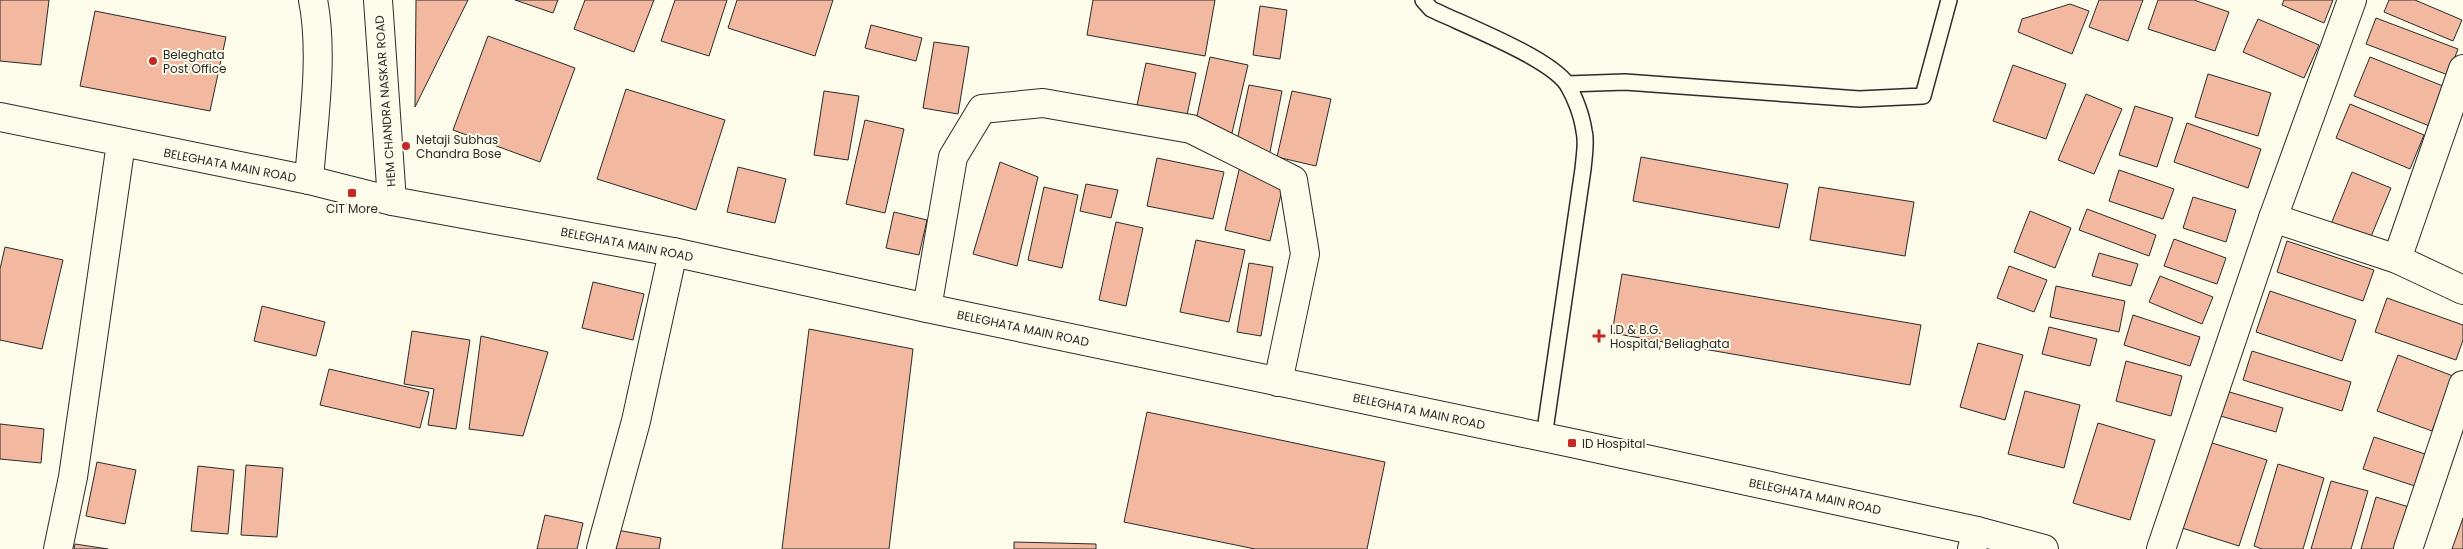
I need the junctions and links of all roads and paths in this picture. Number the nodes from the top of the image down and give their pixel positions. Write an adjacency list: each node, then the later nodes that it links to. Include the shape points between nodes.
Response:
1 (313, 0): 10 (street, via 317,18 317,55)
2 (378, 0): 11 (street, HEM CHANDRA NASKAR ROAD)
3 (1422, 0): 7 (lane, via 1431,9 1550,68)
4 (1949, 0): 7 (lane, via 1923,96 1859,99 1625,82)
5 (2352, 0): 12 (street)
6 (2463, 69): 14 (street)
7 (1566, 84): 19 (lane, via 1585,132 1583,169)
8 (0, 117): 9 (street, BELEGHATA MAIN ROAD)
9 (121, 143): 10 (street, BELEGHATA MAIN ROAD); 21 (street, via 73,476)
10 (309, 180): 11 (street, BELEGHATA MAIN ROAD)
11 (392, 201): 13 (street, BELEGHATA MAIN ROAD)
12 (2273, 218): 14 (street); 24 (street)
13 (673, 252): 16 (street, BELEGHATA MAIN ROAD); 22 (street, via 636,421)
14 (2397, 259): 15 (street)
15 (2463, 290)
16 (928, 308): 17 (street, BELEGHATA MAIN ROAD); 17 (street, via 953,157 982,109 1043,103 1192,128 1293,180 1305,254)
17 (1278, 382): 19 (street, BELEGHATA MAIN ROAD)
18 (2463, 385): 25 (street)
19 (1544, 436): 20 (street, BELEGHATA MAIN ROAD)
20 (1974, 540): 23 (street, BELEGHATA MAIN ROAD)
21 (58, 549)
22 (601, 549)
23 (2044, 549)
24 (2161, 549)
25 (2408, 549)

